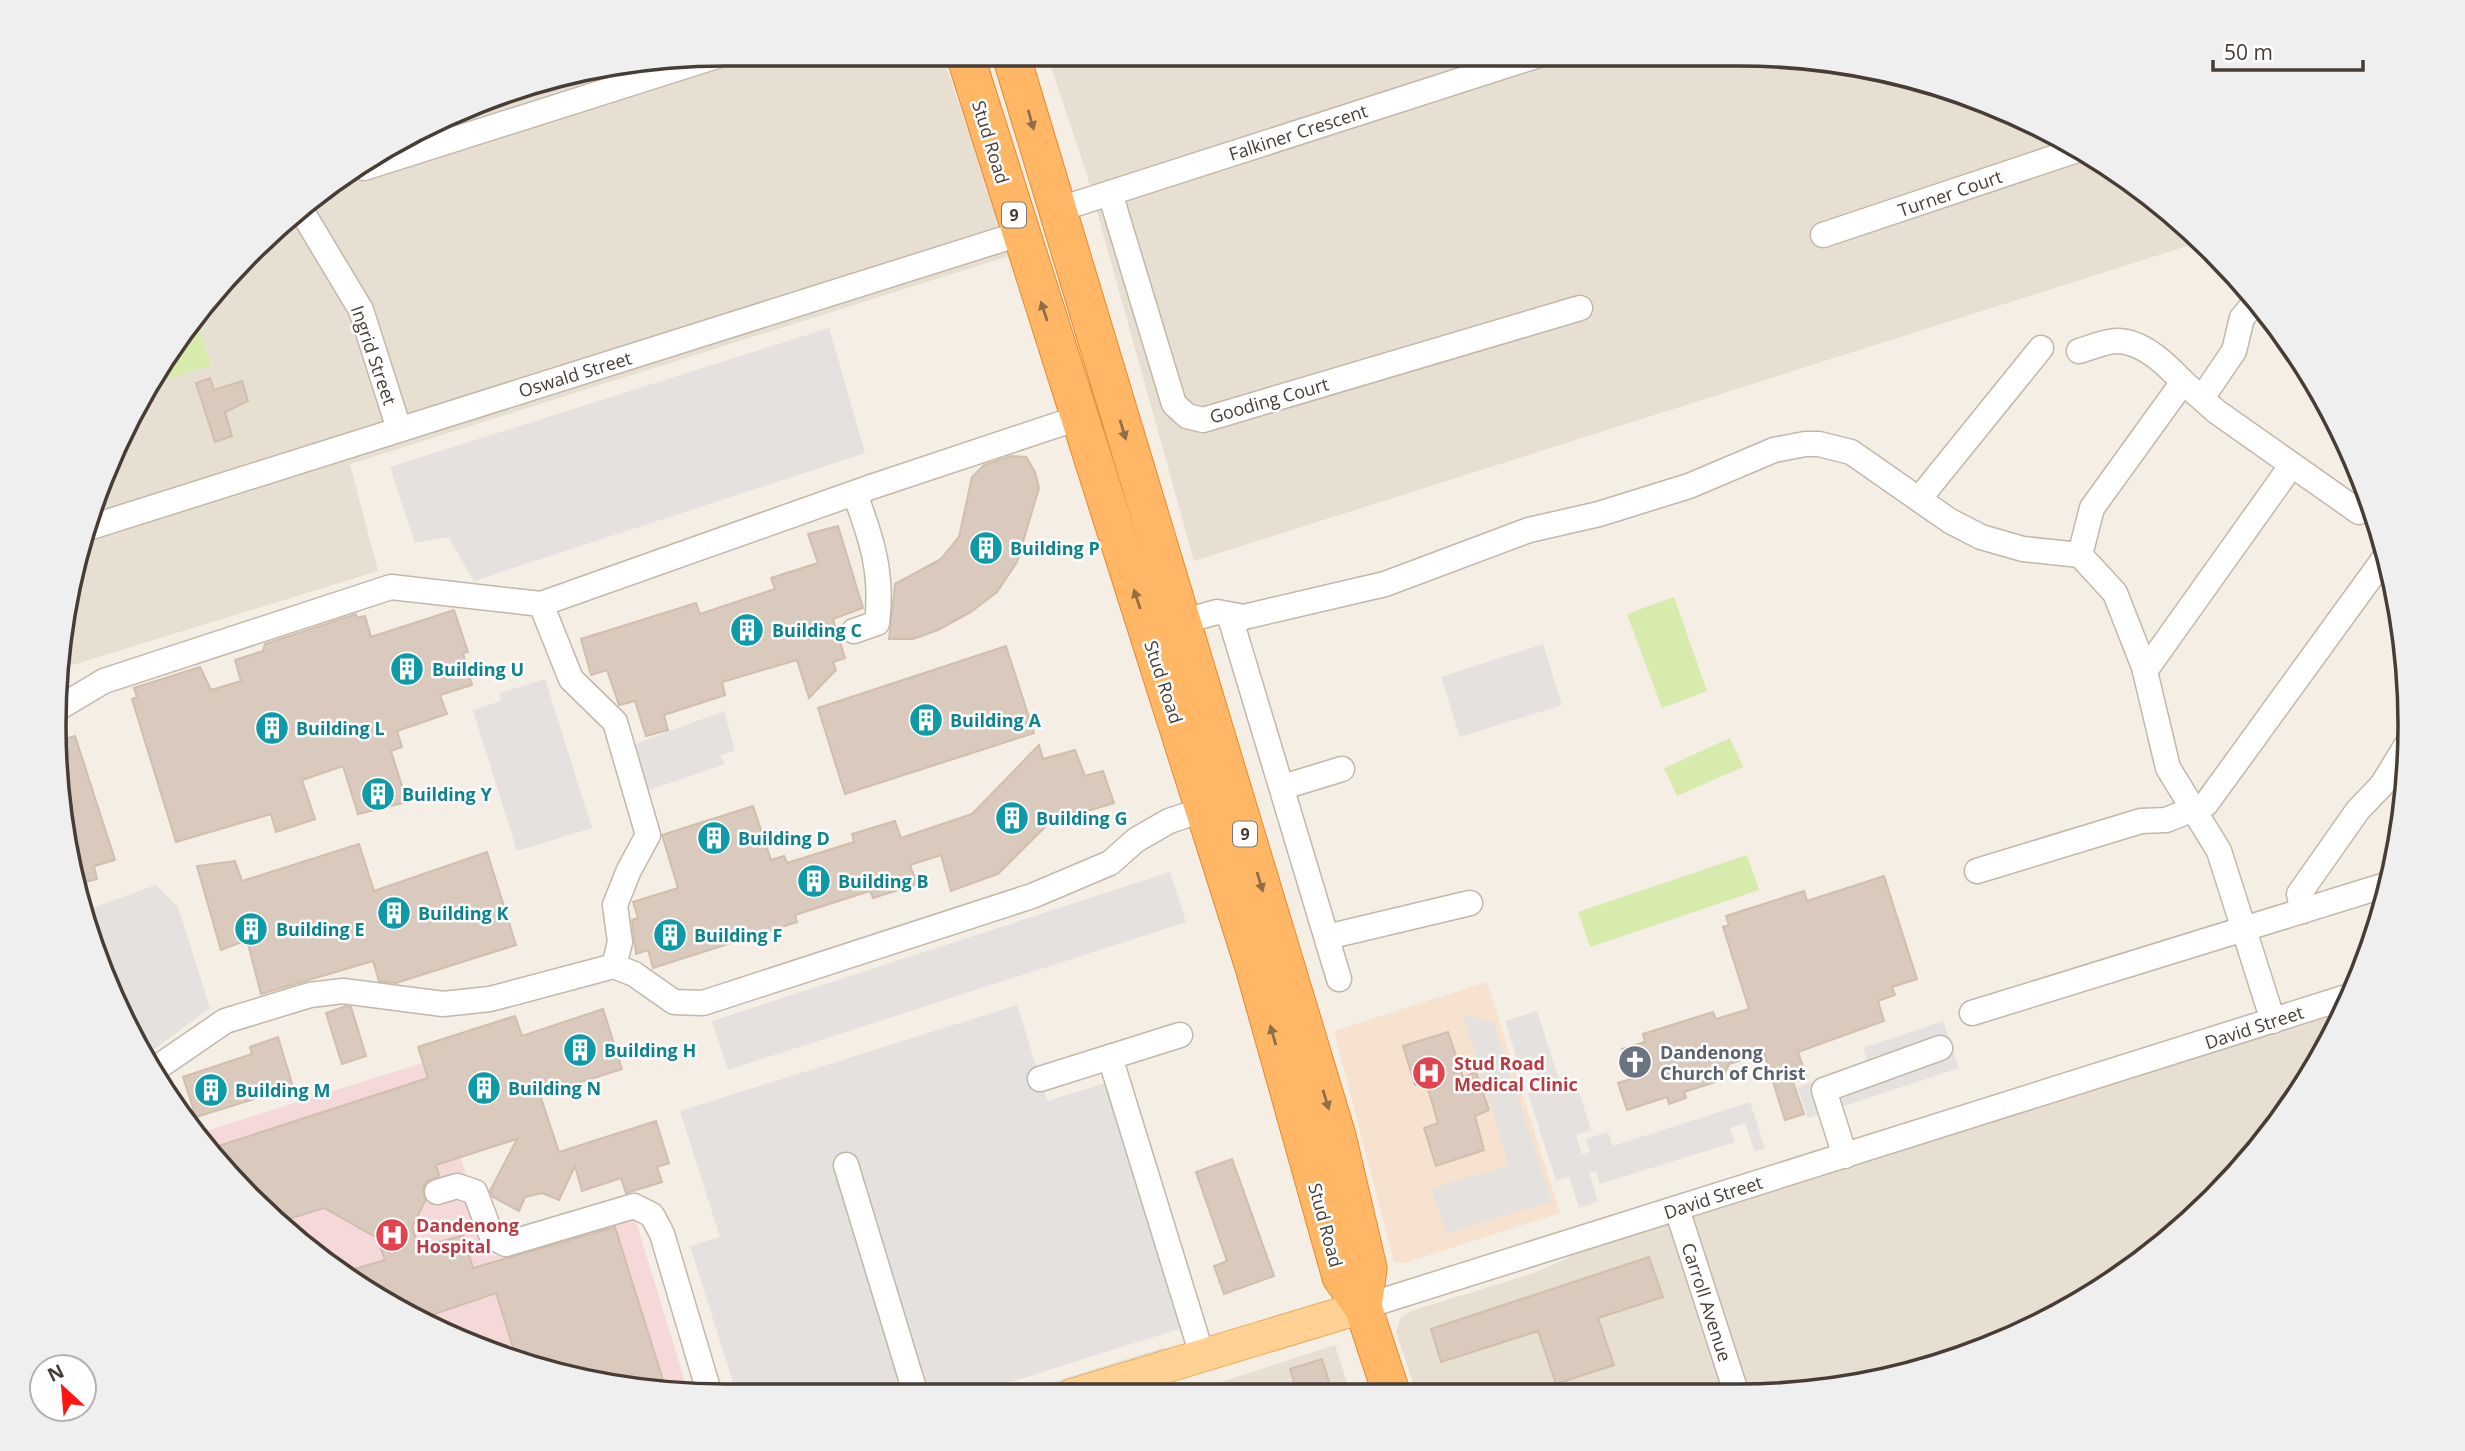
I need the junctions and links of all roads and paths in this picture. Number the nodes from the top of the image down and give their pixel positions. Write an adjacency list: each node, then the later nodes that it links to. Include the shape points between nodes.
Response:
1 (968, 66): 10 (highway, Stud Road / 9)
2 (1015, 66): 8 (highway, Stud Road / 9, one-way to 8)
3 (1505, 66): 7 (street, Falkiner Crescent)
4 (676, 69): 6 (street)
5 (2066, 153): 11 (street, Turner Court)
6 (390, 159)
7 (1110, 193): 8 (street, Falkiner Crescent); 12 (street, Gooding Court, via 1174,404 1195,420)
8 (1057, 210): 10 (highway, Oswald Street); 30 (highway, Stud Road / 9, one-way to 30)
9 (306, 218): 19 (street, Ingrid Street, via 361,310)
10 (1019, 234): 18 (highway, Stud Road / 9, one-way to 10); 19 (street, Oswald Street)
11 (1823, 235)
12 (1580, 308)
13 (2250, 309): 17 (street, via 2242,318 2234,351)
14 (2041, 348): 22 (street)
15 (2078, 351): 16 (street, via 2115,340 2136,344)
16 (2183, 382): 17 (street); 25 (street, via 2092,508)
17 (2202, 398): 20 (street)
18 (1078, 418): 21 (street); 36 (highway, Stud Road / 9, one-way to 18)
19 (399, 429): 24 (street, Oswald Street)
20 (2291, 466): 23 (street); 31 (street)
21 (855, 494): 27 (street); 29 (street, via 868,527 881,588 877,623)
22 (1920, 499): 25 (street, via 1965,530 2002,545); 28 (street, via 1851,452 1819,444 1790,446 1689,486 1529,530 1385,584)
23 (2358, 512)
24 (98, 525)
25 (2080, 555): 31 (street, via 2115,593)
26 (2379, 566): 37 (street, via 2206,804)
27 (541, 604): 32 (street, via 391,587 104,681); 44 (street, via 570,679 615,722 648,835 615,905 620,942)
28 (1230, 617): 30 (street, via 1217,612); 35 (street)
29 (854, 631)
30 (1184, 634): 36 (street, via 1183,670 1222,796 1217,805); 58 (highway, Stud Road / 9, one-way to 58, via 1337,1136 1368,1268)
31 (2145, 671): 37 (street, via 2168,768)
32 (67, 703)
33 (2397, 760): 41 (street, via 2299,894)
34 (1342, 769): 35 (street)
35 (1283, 787): 43 (street)
36 (1205, 809): 44 (street, via 1136,839 1110,863 1032,896 703,1003 674,1002); 58 (highway, Stud Road / 9, one-way to 36, via 1341,1277)
37 (2194, 810): 38 (street, via 2166,820 2141,821); 42 (street, via 2219,851)
38 (1977, 871)
39 (2378, 887): 41 (street)
40 (1471, 902): 43 (street)
41 (2303, 911): 42 (street)
42 (2243, 928): 47 (street); 48 (street)
43 (1327, 937): 45 (street)
44 (614, 966): 52 (street, via 489,999 443,1004 343,991 310,995 225,1021)
45 (1339, 979)
46 (2339, 1000): 48 (street, David Street)
47 (1972, 1013)
48 (2273, 1021): 54 (street, David Street)
49 (1180, 1035): 51 (street)
50 (1940, 1048): 54 (street, via 1824,1090)
51 (1110, 1057): 53 (street); 59 (street)
52 (162, 1066)
53 (1040, 1079)
54 (1845, 1156): 57 (street, David Street)
55 (846, 1165): 61 (street)
56 (437, 1192): 60 (street, via 457,1185 475,1192 492,1237 506,1244 634,1206 652,1215 662,1234)
57 (1677, 1209): 58 (street, David Street); 64 (street, Carroll Avenue)
58 (1363, 1307): 59 (main road, David Street); 63 (highway, Stud Road / 9)
59 (1202, 1356): 62 (main road, David Street)
60 (707, 1384)
61 (913, 1384)
62 (1109, 1384)
63 (1388, 1384)
64 (1733, 1384)

